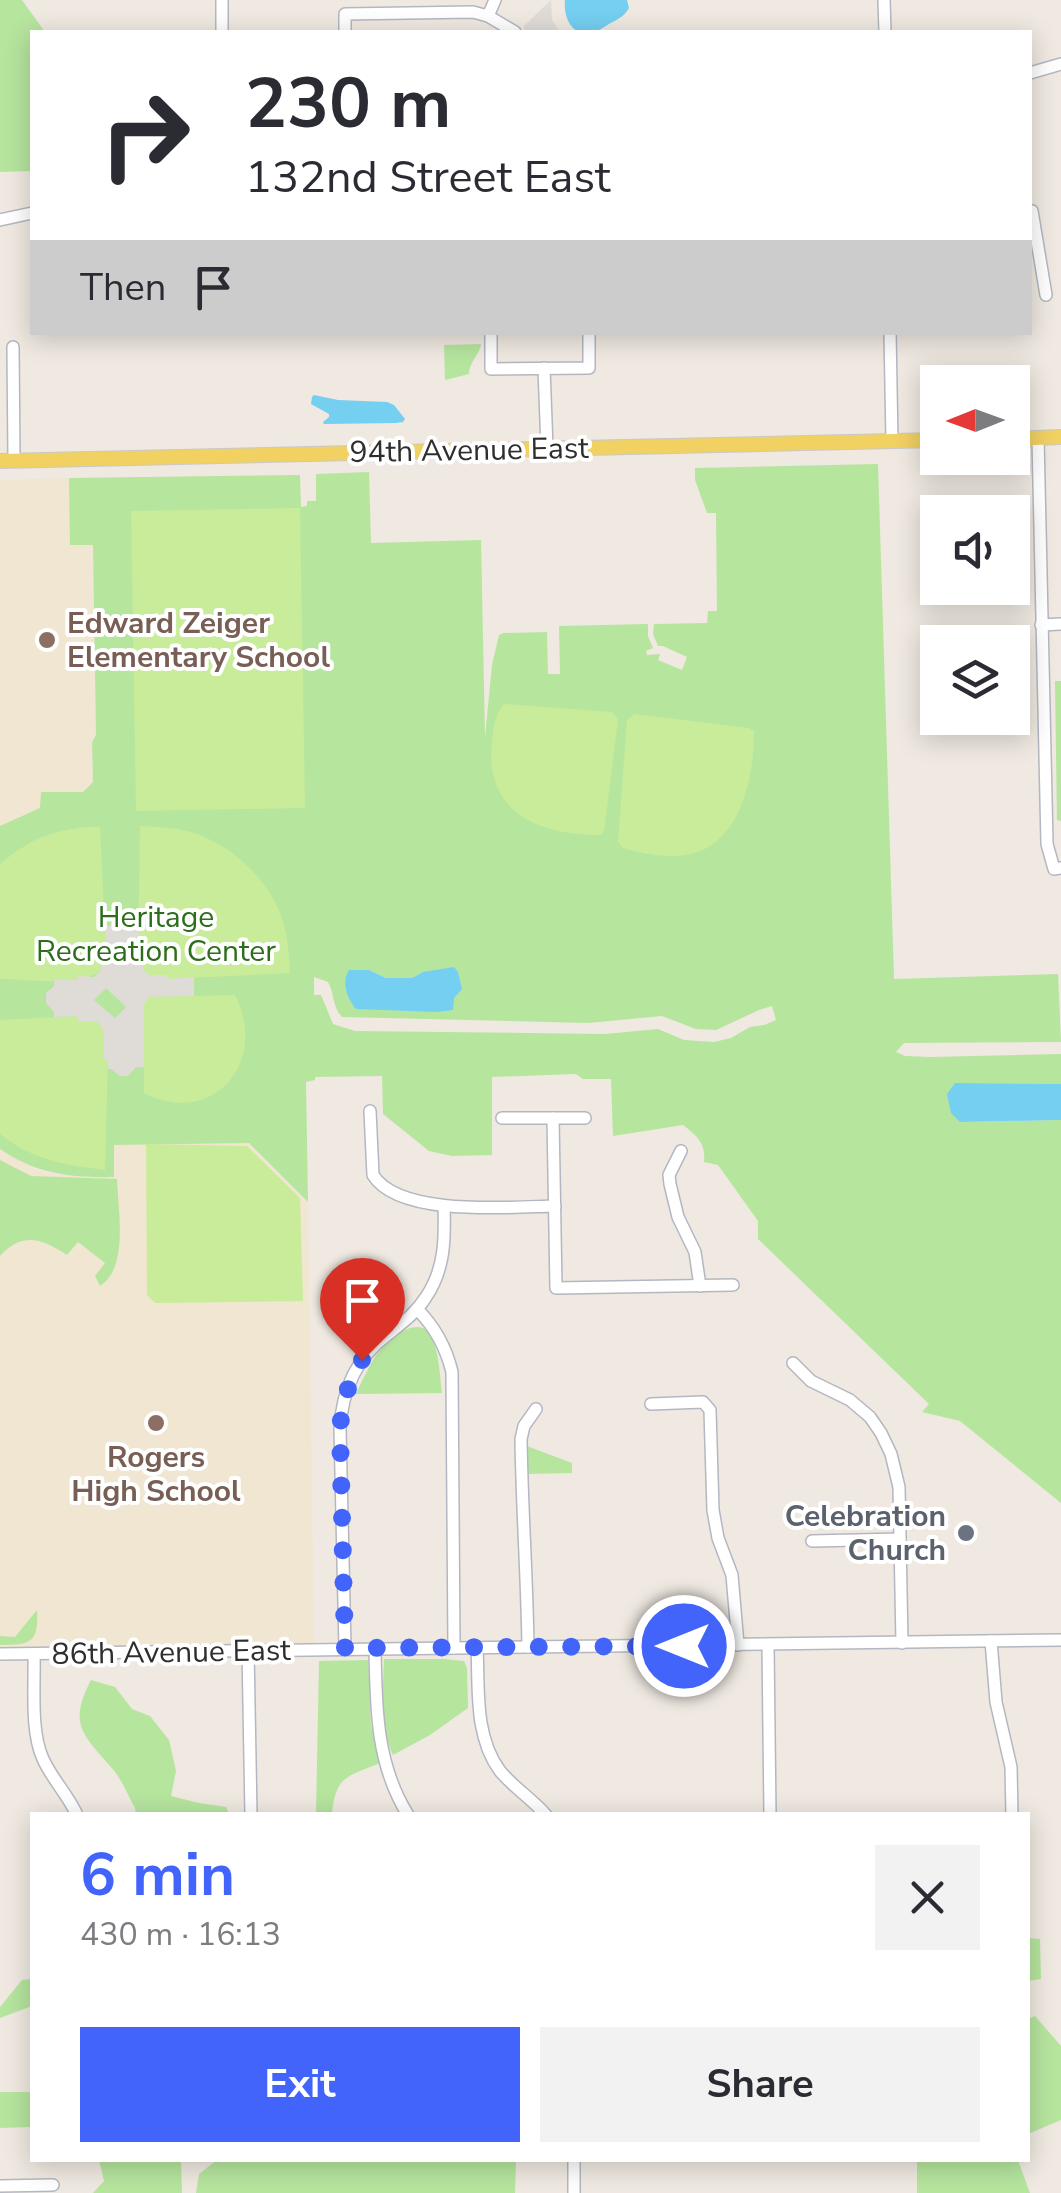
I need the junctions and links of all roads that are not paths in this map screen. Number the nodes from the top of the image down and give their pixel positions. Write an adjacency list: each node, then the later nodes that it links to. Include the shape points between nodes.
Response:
1 (222, 0): 5 (street)
2 (496, 0): 4 (street)
3 (884, 0): 8 (street)
4 (488, 16): 6 (street, via 345,14); 7 (street)
5 (222, 30)
6 (345, 30)
7 (512, 30)
8 (885, 30)
9 (1061, 64): 10 (street)
10 (1032, 72)
11 (30, 213): 13 (street)
12 (1032, 218): 14 (street)
13 (0, 220)
14 (1046, 295)
15 (491, 335): 19 (street, via 492,369)
16 (588, 335): 19 (street, via 589,368)
17 (890, 335): 24 (street)
18 (13, 348): 26 (street)
19 (544, 368): 25 (street)
20 (1030, 438): 21 (main road)
21 (1038, 438): 22 (main road); 27 (street)
22 (1061, 438)
23 (920, 440): 24 (main road, 94th Avenue East)
24 (892, 441): 25 (main road, 94th Avenue East)
25 (547, 448): 26 (main road, 94th Avenue East)
26 (7, 461)
27 (1042, 624): 28 (street); 29 (street, via 1047,844)
28 (1061, 624)
29 (1058, 868)
30 (370, 1111): 35 (street, via 378,1184)
31 (502, 1118): 32 (street)
32 (552, 1118): 33 (street); 36 (street)
33 (585, 1118)
34 (681, 1151): 37 (street, via 670,1184)
35 (444, 1206): 36 (street); 39 (street, via 439,1271)
36 (554, 1206): 37 (street, via 556,1288)
37 (700, 1286): 38 (street)
38 (733, 1286)
39 (417, 1309): 51 (street, via 362,1360 344,1398); 53 (street, via 443,1343 452,1372)
40 (793, 1364): 43 (street, via 811,1382 850,1400 881,1433 897,1474)
41 (651, 1404): 48 (street, via 703,1402 710,1410 713,1510 732,1574)
42 (536, 1409): 50 (street, via 521,1439)
43 (900, 1539): 44 (street); 47 (street)
44 (812, 1542)
45 (1061, 1640): 46 (street, 86th Avenue East)
46 (991, 1642): 47 (street, 86th Avenue East); 63 (street)
47 (902, 1643): 49 (street, 86th Avenue East)
48 (738, 1645): 49 (street, 86th Avenue East); 50 (street, 86th Avenue East)
49 (768, 1645): 62 (street)
50 (528, 1647): 54 (street, 86th Avenue East)
51 (345, 1648): 52 (street, 86th Avenue East); 55 (street, 86th Avenue East)
52 (375, 1648): 53 (street, 86th Avenue East); 60 (street, via 380,1740)
53 (454, 1648): 54 (street, 86th Avenue East)
54 (478, 1648): 61 (street, via 486,1741 500,1771)
55 (248, 1650): 57 (street, 86th Avenue East); 59 (street)
56 (0, 1654): 57 (street, 86th Avenue East)
57 (34, 1654): 58 (street, via 39,1749)
58 (75, 1812)
59 (251, 1812)
60 (407, 1812)
61 (543, 1812)
62 (770, 1812)
63 (1012, 1812)
64 (574, 2162): 67 (street)
65 (53, 2185): 66 (street)
66 (0, 2186)
67 (574, 2193)

